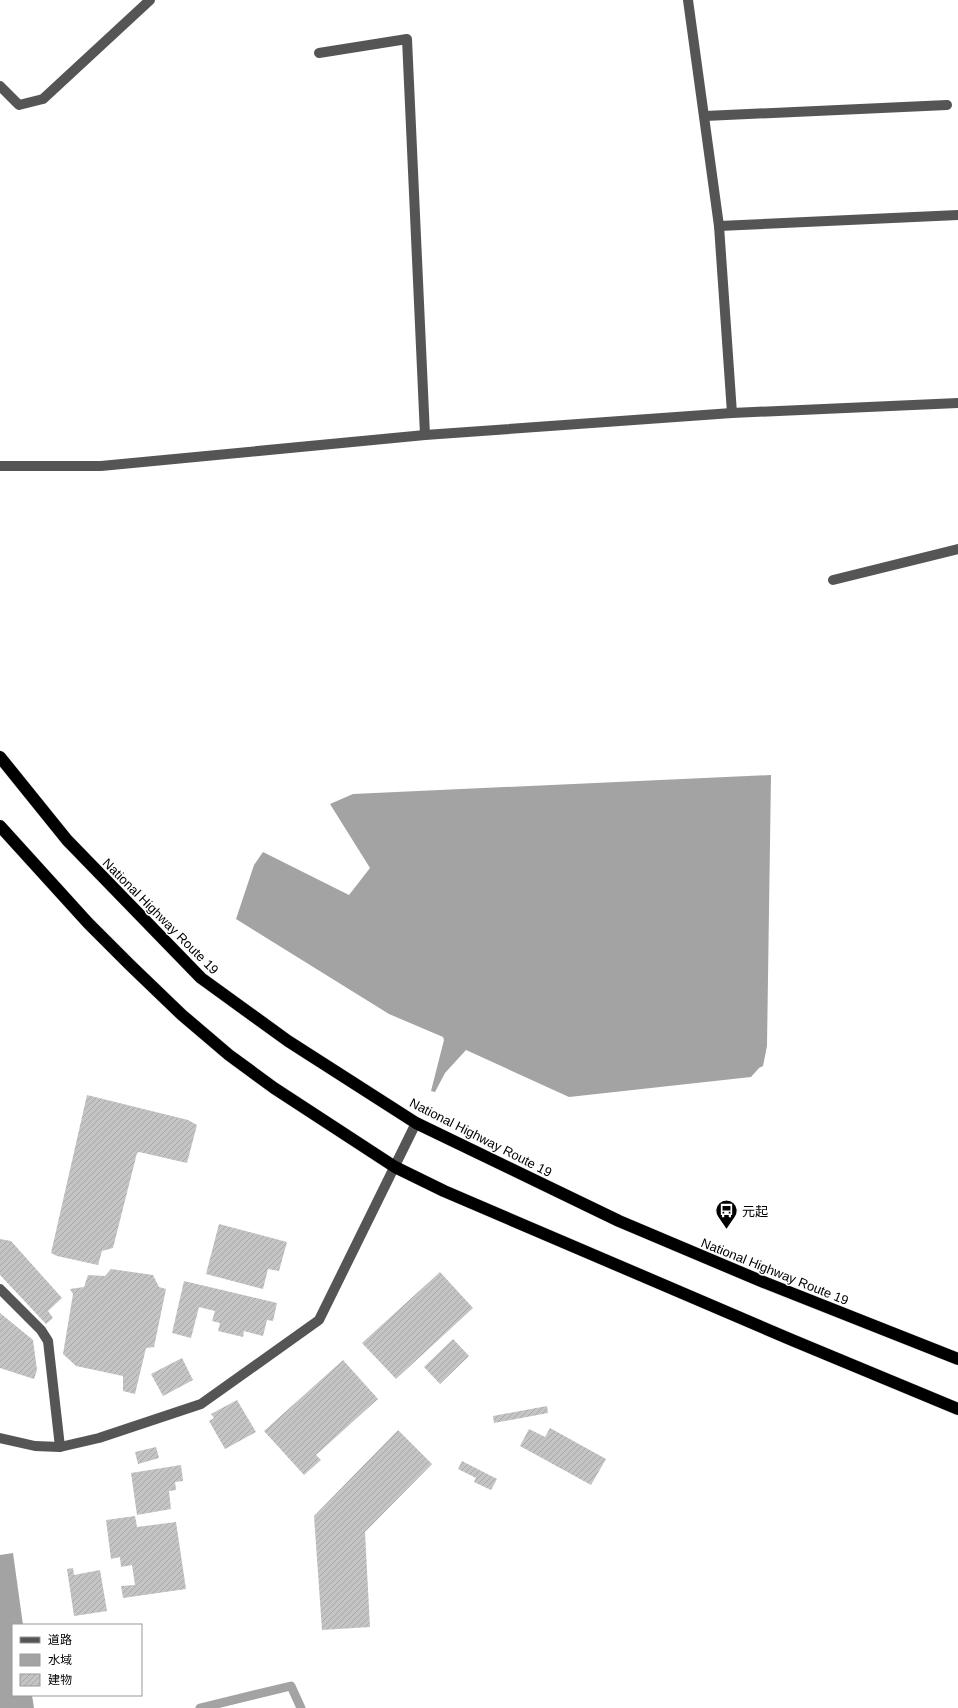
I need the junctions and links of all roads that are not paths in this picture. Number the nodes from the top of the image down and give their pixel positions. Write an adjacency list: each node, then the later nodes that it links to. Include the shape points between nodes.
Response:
1 (150, 0): 4 (street, via 43,99 19,105)
2 (688, 0): 6 (street)
3 (319, 53): 11 (street, via 407,39)
4 (0, 86)
5 (947, 105): 6 (street)
6 (705, 116): 8 (street)
7 (958, 214): 8 (street)
8 (719, 226): 10 (street)
9 (958, 403): 10 (street)
10 (732, 413): 11 (street)
11 (425, 435): 12 (street, via 101,466)
12 (0, 466)
13 (958, 549): 14 (street)
14 (833, 580)
15 (0, 757): 17 (highway, National Highway Route 19, via 67,840 200,978 288,1041)
16 (0, 826): 18 (highway, via 88,923 182,1015 229,1055 274,1088)
17 (416, 1123): 18 (street); 20 (highway, National Highway Route 19, via 619,1221 761,1282)
18 (395, 1167): 21 (highway, via 509,1219); 23 (street, via 319,1320 201,1404 99,1438)
19 (0, 1289): 23 (street, via 41,1330 48,1342)
20 (958, 1359)
21 (958, 1409)
22 (0, 1438): 23 (street, via 35,1446)
23 (60, 1447)

